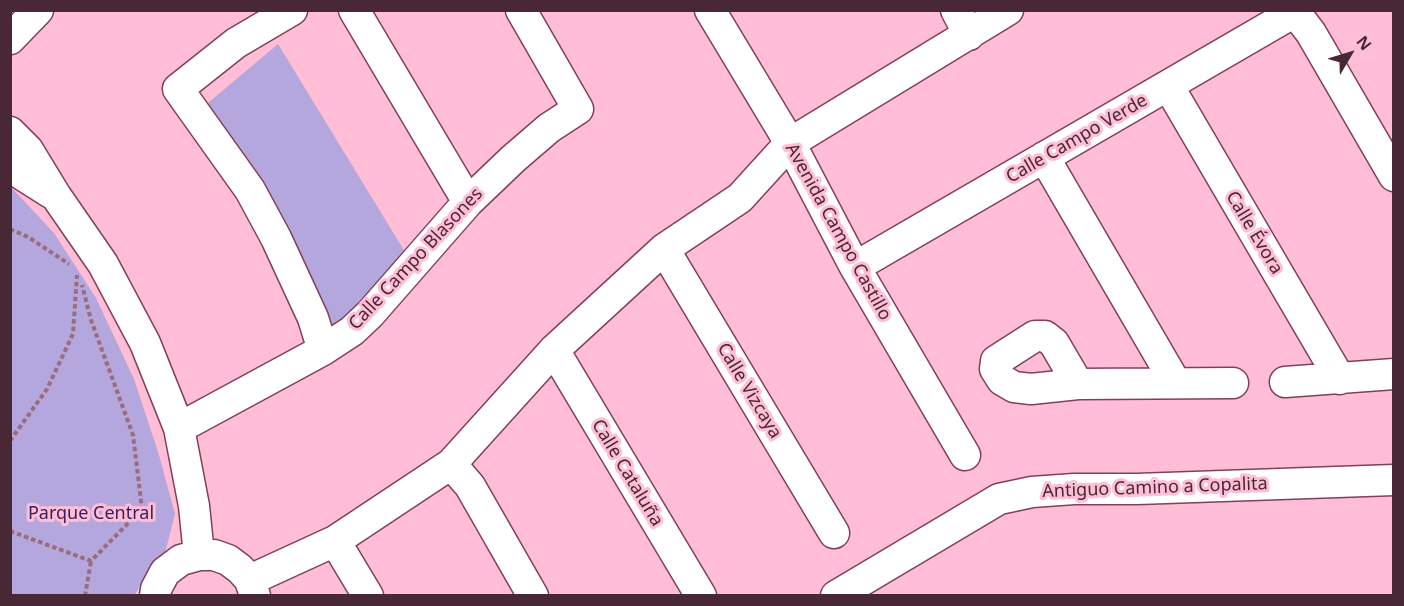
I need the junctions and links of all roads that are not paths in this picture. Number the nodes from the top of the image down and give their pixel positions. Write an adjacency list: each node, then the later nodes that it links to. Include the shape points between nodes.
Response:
1 (39, 10): 9 (street)
2 (292, 10): 20 (street, via 236,43 178,89 250,190 313,318)
3 (354, 10): 17 (street)
4 (521, 10): 17 (street, Calle Campo Blasones, via 578,109 549,128)
5 (1008, 10): 8 (street)
6 (1297, 11): 10 (street, Calle Campo Verde); 15 (street)
7 (714, 12): 12 (street, Avenida Campo Castillo)
8 (962, 22): 12 (street)
9 (11, 39)
10 (1168, 87): 13 (street, Calle Campo Verde); 23 (street, Calle Évora)
11 (10, 132): 16 (street, via 28,150)
12 (790, 143): 18 (street, via 740,198); 19 (street, Avenida Campo Castillo)
13 (1044, 157): 19 (street, Calle Campo Verde); 24 (street)
14 (10, 167): 16 (street)
15 (1394, 176)
16 (56, 196): 28 (street, via 126,304)
17 (468, 202): 20 (street, Calle Campo Blasones, via 370,314)
18 (664, 249): 21 (street); 32 (street, Calle Vizcaya)
19 (855, 267): 29 (street, Avenida Campo Castillo)
20 (323, 350): 28 (street, Calle Campo Blasones)
21 (554, 350): 30 (street); 39 (street, Calle Cataluña)
22 (1394, 374): 23 (street)
23 (1340, 379): 25 (street)
24 (1175, 382): 26 (street); 27 (street)
25 (1285, 382)
26 (1233, 383)
27 (1078, 384)
28 (179, 428): 34 (street)
29 (965, 455)
30 (451, 464): 33 (street); 38 (street, via 470,486)
31 (1394, 480): 40 (street, Antiguo Camino a Copalita, via 1032,492 999,499)
32 (834, 533)
33 (335, 541): 35 (street); 36 (street)
34 (199, 555): 35 (street, via 228,560); 37 (street, via 181,560 165,572)
35 (253, 588)
36 (364, 592)
37 (154, 596)
38 (533, 596)
39 (701, 596)
40 (836, 596)

